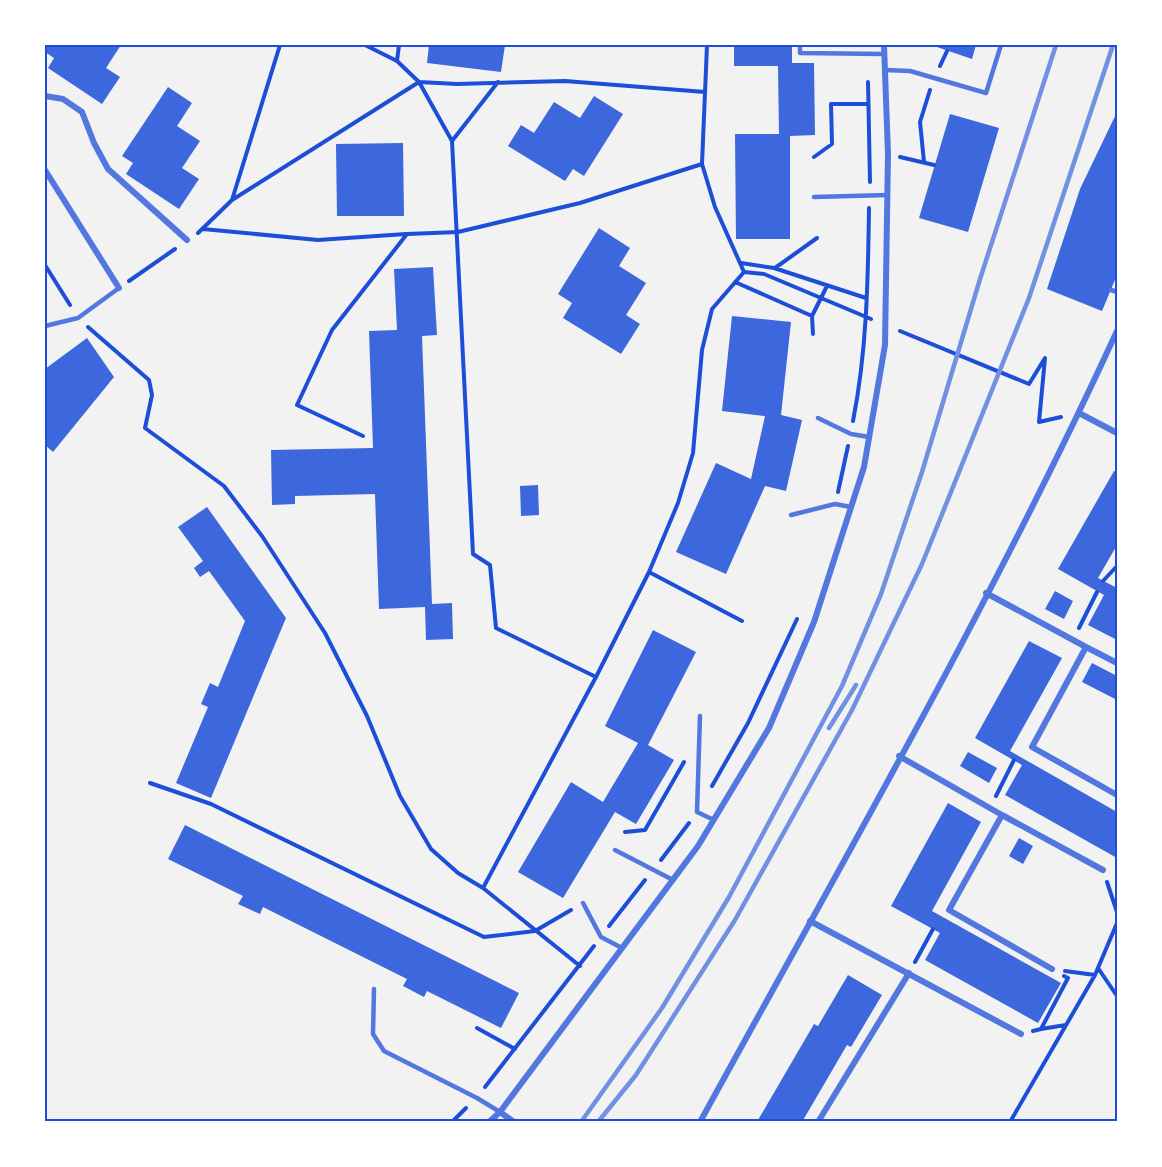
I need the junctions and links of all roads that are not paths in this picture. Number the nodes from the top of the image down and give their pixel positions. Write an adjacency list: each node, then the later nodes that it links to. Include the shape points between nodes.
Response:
1 (800, 45): 4 (lane, via 800,53)
2 (884, 45): 4 (street)
3 (1001, 45): 5 (lane, via 986,93 910,71)
4 (884, 54): 5 (street)
5 (885, 70): 8 (street)
6 (45, 96): 10 (street, via 63,99 82,112 108,169)
7 (45, 170): 11 (street)
8 (888, 195): 9 (lane); 19 (street, via 885,345)
9 (814, 197)
10 (187, 240)
11 (119, 288): 14 (lane, via 78,318)
12 (1111, 290): 13 (lane)
13 (1117, 292)
14 (45, 326)
15 (1117, 331): 16 (street)
16 (1079, 413): 18 (street); 22 (street)
17 (818, 418): 19 (lane, via 851,434)
18 (1117, 434)
19 (869, 437): 20 (street)
20 (851, 507): 21 (lane, via 835,504); 29 (street, via 814,622 769,728)
21 (791, 516)
22 (986, 593): 23 (street); 26 (street)
23 (1086, 647): 24 (street); 27 (street, via 1032,747)
24 (1117, 663)
25 (700, 716): 29 (lane, via 697,812)
26 (899, 756): 28 (street); 34 (street)
27 (1117, 795)
28 (1002, 815): 31 (street); 36 (street, via 949,910)
29 (714, 820): 32 (street)
30 (615, 850): 32 (lane)
31 (1103, 870)
32 (673, 880): 35 (street)
33 (583, 903): 35 (lane, via 601,937)
34 (810, 921): 37 (street); 43 (street)
35 (622, 948): 40 (street)
36 (1052, 969)
37 (909, 973): 39 (street); 44 (street)
38 (374, 989): 40 (lane, via 373,1034 384,1052)
39 (1021, 1034)
40 (500, 1112): 41 (street); 42 (street)
41 (489, 1122)
42 (514, 1122)
43 (700, 1122)
44 (818, 1122)

